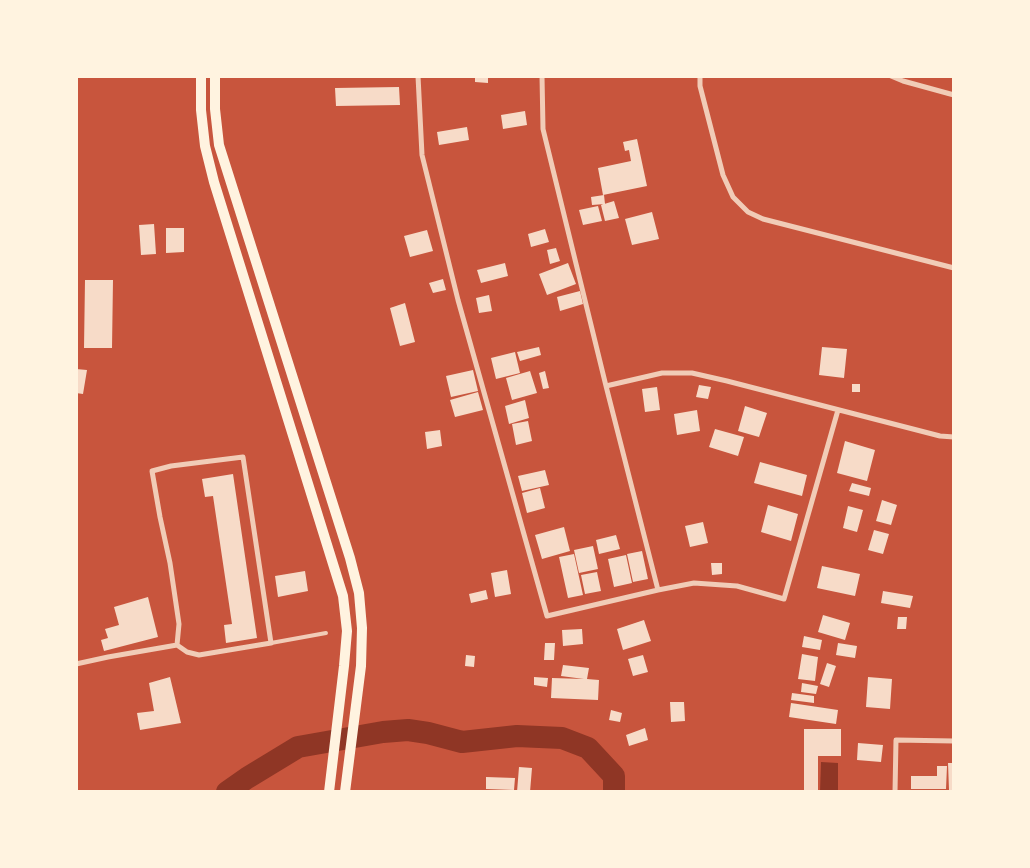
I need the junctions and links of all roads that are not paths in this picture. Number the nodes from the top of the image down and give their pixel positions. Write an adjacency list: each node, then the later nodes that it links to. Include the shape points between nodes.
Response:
1 (201, 76): 18 (main road, via 205,146 214,182 343,596 347,631)
2 (215, 76): 19 (main road, via 219,145 359,593 361,666)
3 (418, 76): 12 (street, via 422,155 458,300 547,616)
4 (542, 76): 9 (street, via 544,129)
5 (700, 76): 8 (street, via 723,175 733,197 748,212 763,219)
6 (890, 76): 7 (street)
7 (954, 95)
8 (953, 266)
9 (606, 386): 10 (street, via 662,373 692,374); 12 (street)
10 (838, 410): 11 (street); 12 (street, via 784,599 737,586 694,583)
11 (954, 437)
12 (658, 590)
13 (326, 633): 14 (lane)
14 (271, 643): 15 (street, via 198,655); 15 (street, via 242,457 152,471 178,615)
15 (178, 646): 16 (street)
16 (76, 664)
17 (954, 741): 20 (street, via 896,740)
18 (329, 792)
19 (346, 792)
20 (895, 792)

